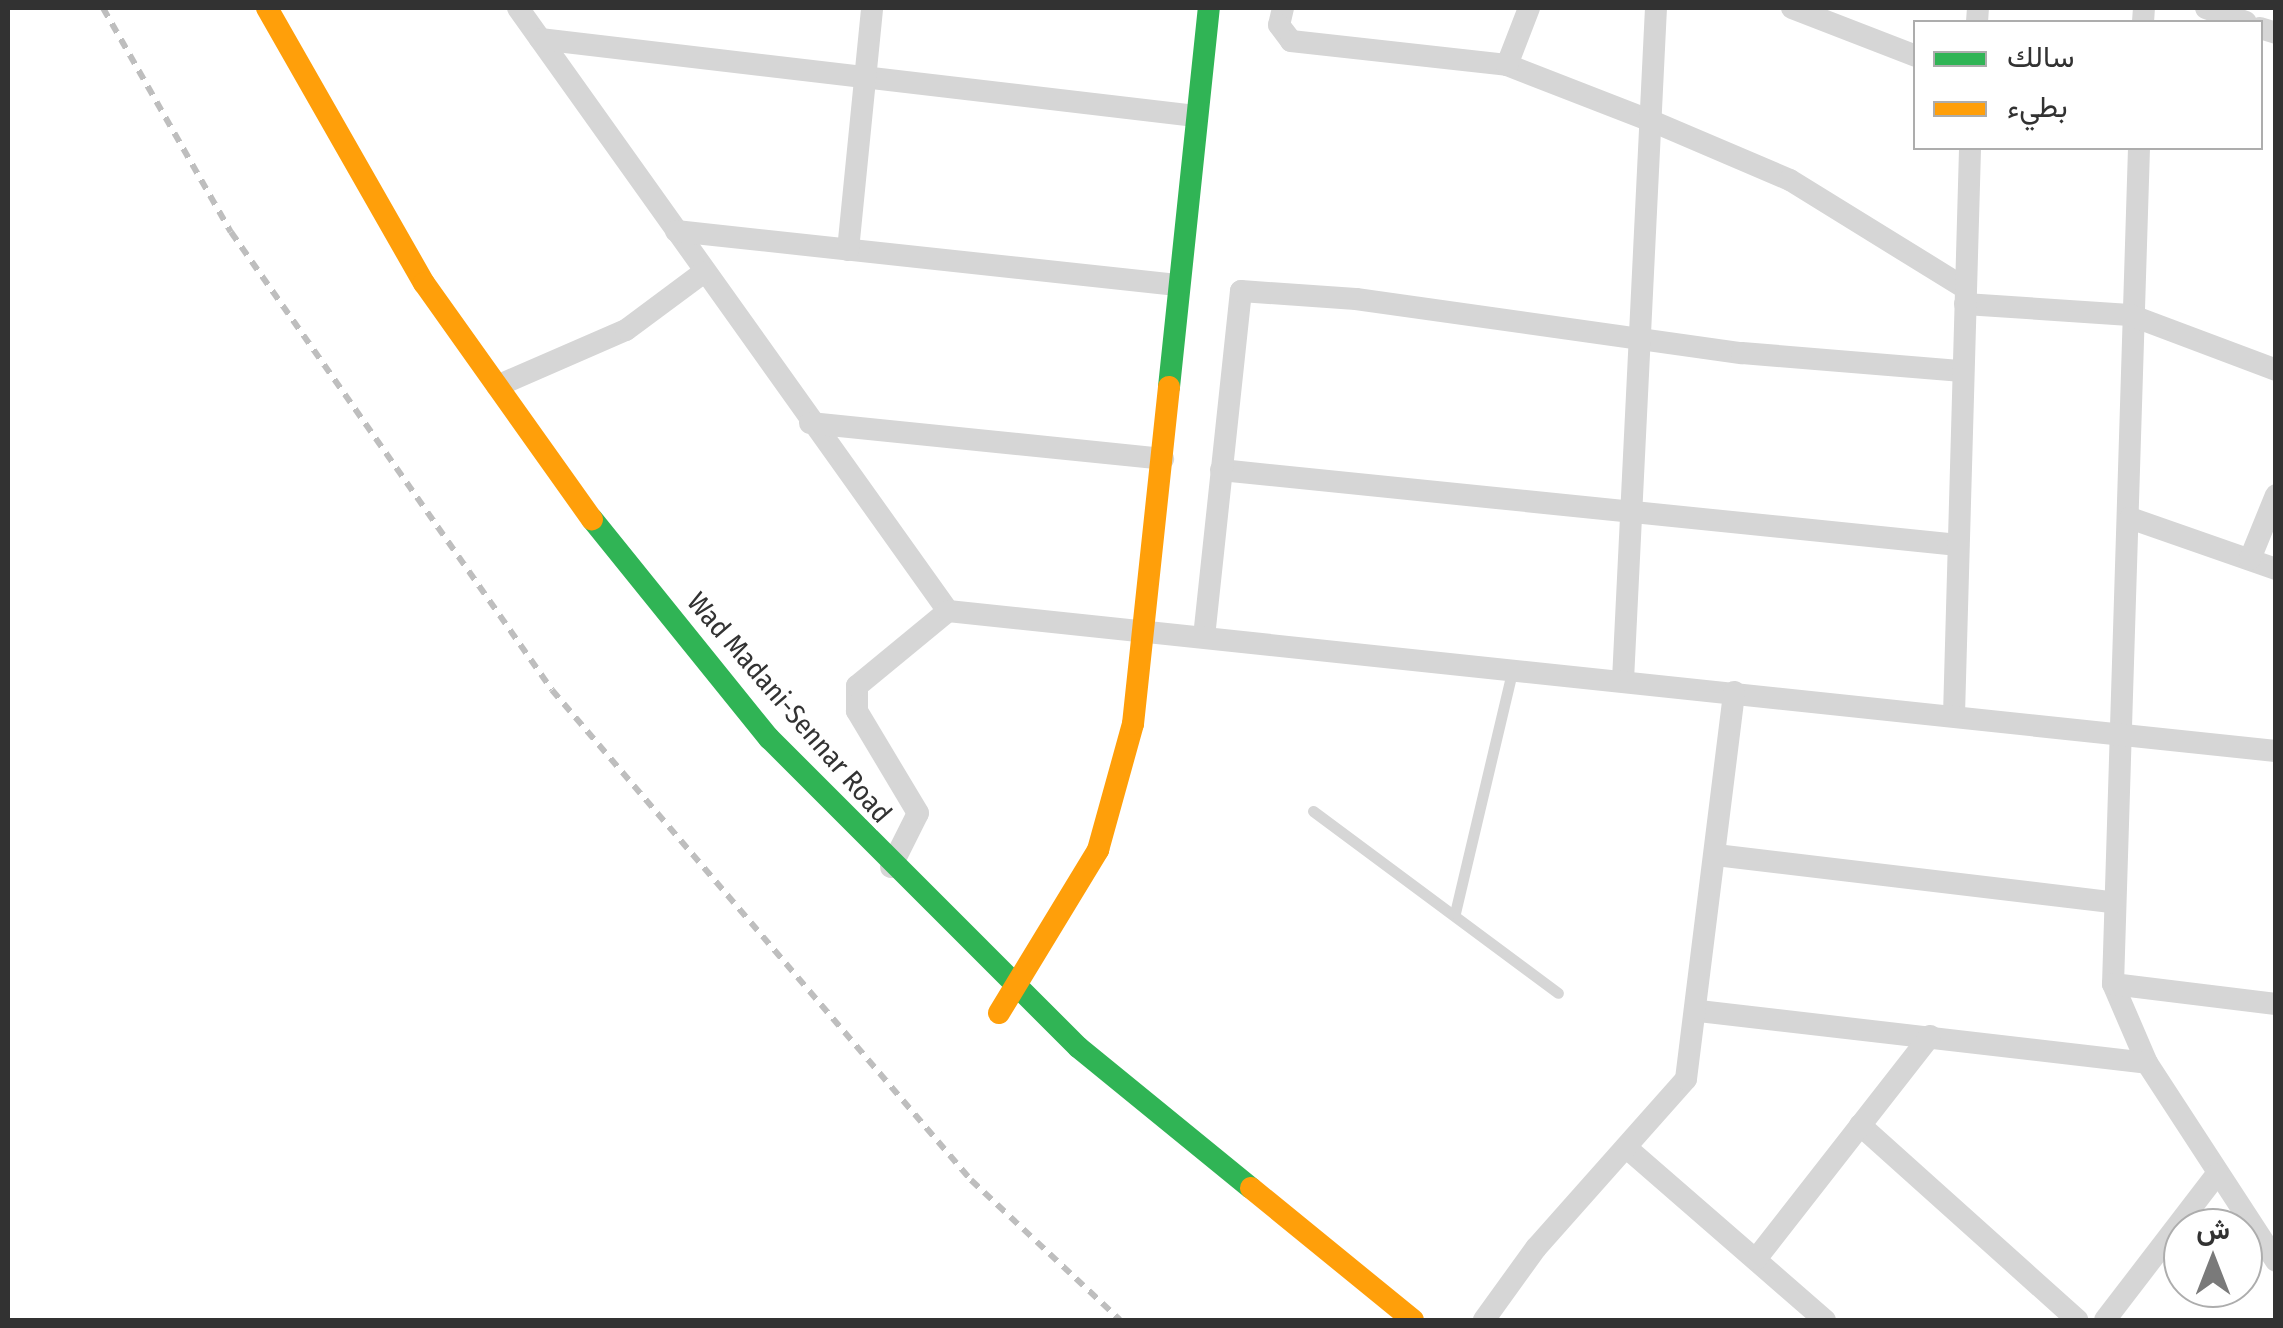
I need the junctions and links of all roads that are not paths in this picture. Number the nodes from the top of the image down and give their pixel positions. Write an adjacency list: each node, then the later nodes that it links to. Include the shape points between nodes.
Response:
1 (238, 8): 27 (main road)
2 (266, 8): 30 (main road, Wad Madani-Sennar Road, via 424,283)
3 (518, 8): 12 (street)
4 (872, 8): 15 (street)
5 (1209, 8): 16 (main road)
6 (1282, 8): 14 (street, via 1279,25 1292,41)
7 (1528, 8): 14 (street)
8 (1656, 8): 17 (street)
9 (1792, 8): 13 (street)
10 (2206, 8): 11 (street)
11 (2240, 20)
12 (540, 39): 15 (street); 20 (street)
13 (1913, 55)
14 (1508, 64): 17 (street)
15 (865, 78): 16 (street); 21 (street)
16 (1194, 116): 23 (main road)
17 (1654, 122): 24 (street, via 1790,180); 26 (street)
18 (1970, 150): 24 (street)
19 (2138, 150): 25 (street)
20 (676, 231): 21 (street); 22 (street)
21 (848, 250): 23 (street)
22 (704, 272): 30 (street, via 626,330); 31 (street)
23 (1177, 285): 32 (main road)
24 (1965, 296): 25 (street); 29 (street)
25 (2130, 315): 28 (street); 37 (street)
26 (1640, 340): 29 (street); 33 (street, via 1356,298 1241,291); 36 (street)
27 (444, 357)
28 (2276, 370)
29 (1962, 371): 38 (street)
30 (497, 386): 55 (main road, Wad Madani-Sennar Road, via 709,668)
31 (810, 423): 32 (street); 42 (street)
32 (1163, 459): 43 (main road)
33 (1221, 470): 36 (street); 44 (street)
34 (2276, 495): 39 (street)
35 (544, 497): 41 (main road)
36 (1633, 515): 38 (street); 46 (street)
37 (2130, 518): 39 (street); 50 (street)
38 (1958, 545): 49 (street)
39 (2250, 559): 40 (street)
40 (2276, 569)
41 (613, 587)
42 (948, 610): 43 (street); 55 (street, via 857,686 857,711 918,813)
43 (1146, 630): 44 (street); 60 (main road, via 1112,812 1074,898)
44 (1204, 637): 45 (street)
45 (1512, 672): 46 (street); 57 (lane)
46 (1623, 680): 47 (street)
47 (1734, 692): 49 (street); 54 (street)
48 (715, 714): 52 (main road)
49 (1954, 716): 50 (street)
50 (2126, 734): 51 (street); 56 (street)
51 (2276, 750)
52 (773, 780)
53 (1313, 811): 57 (lane)
54 (1716, 855): 56 (street); 63 (street)
55 (890, 866): 60 (main road, Wad Madani-Sennar Road)
56 (2113, 902): 58 (street)
57 (1455, 913): 61 (lane)
58 (2113, 984): 62 (street); 67 (street)
59 (974, 988): 64 (main road)
60 (1015, 990): 64 (main road); 75 (main road, Wad Madani-Sennar Road)
61 (1558, 993)
62 (2276, 1004)
63 (1699, 1011): 66 (street); 69 (street, via 1686,1078)
64 (999, 1012): 65 (main road)
65 (1024, 1036)
66 (1930, 1036): 67 (street); 68 (street)
67 (2146, 1063): 70 (street)
68 (1860, 1126): 72 (street); 78 (street)
69 (1628, 1149): 72 (street); 76 (street, via 1536,1248)
70 (2217, 1174): 73 (street); 79 (street)
71 (1248, 1220): 74 (main road)
72 (1756, 1259): 77 (street)
73 (2276, 1262)
74 (1372, 1320)
75 (1413, 1320)
76 (1484, 1320)
77 (1826, 1320)
78 (2077, 1320)
79 (2106, 1320)

